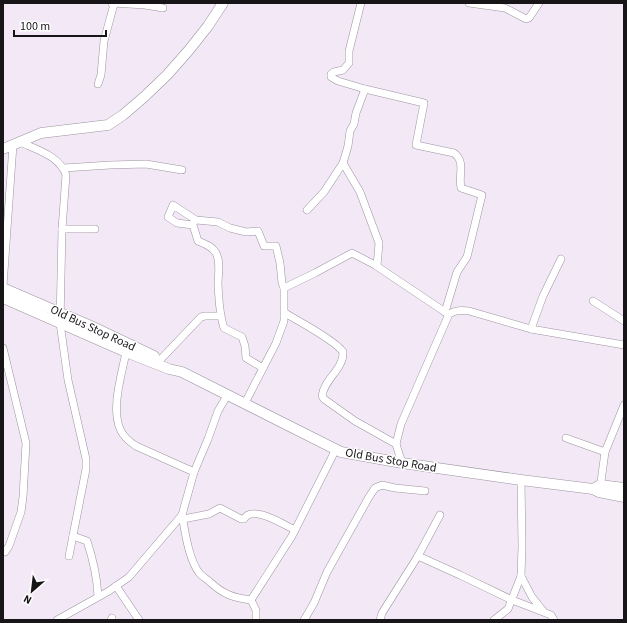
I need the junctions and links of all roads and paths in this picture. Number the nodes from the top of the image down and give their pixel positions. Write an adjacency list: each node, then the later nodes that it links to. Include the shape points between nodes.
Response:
1 (223, 3): 9 (street, via 180,60 123,115 108,125 41,133)
2 (361, 3): 8 (street, via 349,51 349,63 343,70 331,74 335,80)
3 (469, 3): 4 (street, via 505,8 526,19)
4 (539, 3)
5 (113, 4): 6 (street); 7 (street, via 104,41)
6 (163, 8)
7 (98, 84)
8 (365, 89): 10 (street, via 350,132); 23 (street, via 424,103 416,145 454,153 461,161 461,188 482,195 467,257 457,272)
9 (15, 144): 11 (street, via 54,159); 18 (street)
10 (343, 163): 13 (street, via 324,192); 17 (street, via 360,192 379,244)
11 (64, 168): 12 (street, via 146,164); 14 (street, via 66,175)
12 (182, 170)
13 (307, 210)
14 (62, 229): 15 (street); 25 (street)
15 (95, 229)
16 (562, 259): 27 (street, via 543,296)
17 (377, 266): 19 (street, via 352,253); 23 (street)
18 (3, 287): 25 (street, Old Bus Stop Road)
19 (284, 288): 22 (street); 24 (street, via 276,246 264,246 258,231 246,232 218,222 196,220 173,205 168,217 178,223 194,225 198,241 208,245 215,252 220,269)
20 (3, 298): 25 (street, Old Bus Stop Road)
21 (593, 301): 26 (street)
22 (285, 313): 33 (street, via 276,343); 39 (street, via 343,352 342,362 324,389 324,399 355,421)
23 (447, 313): 27 (street, via 464,310); 39 (street, via 406,410)
24 (220, 316): 32 (street, via 201,317); 33 (street, via 224,328 242,337 246,358)
25 (61, 318): 28 (street, Old Bus Stop Road); 52 (street, via 68,380 86,459)
26 (624, 321)
27 (531, 329): 29 (street)
28 (109, 339): 31 (street, Old Bus Stop Road); 32 (street, Old Bus Stop Road)
29 (624, 345)
30 (3, 348): 53 (street, via 26,443 21,512 9,546 5,552)
31 (126, 352): 34 (street, Old Bus Stop Road); 43 (street, via 116,412 121,432 136,446)
32 (160, 359): 34 (street, Old Bus Stop Road)
33 (263, 368): 36 (street)
34 (182, 372): 35 (street, Old Bus Stop Road)
35 (228, 394): 36 (street, Old Bus Stop Road); 43 (street, via 218,411)
36 (245, 404): 40 (street, Old Bus Stop Road)
37 (624, 405): 41 (street)
38 (566, 438): 41 (street)
39 (396, 444): 42 (street)
40 (336, 449): 42 (street, Old Bus Stop Road); 51 (street)
41 (605, 452): 46 (street)
42 (402, 463): 44 (street, Old Bus Stop Road)
43 (194, 472): 50 (street)
44 (521, 480): 46 (street, Old Bus Stop Road); 56 (street)
45 (624, 488): 46 (street)
46 (597, 489): 48 (street)
47 (425, 491): 65 (street, via 382,485 375,488 340,548)
48 (624, 497)
49 (440, 515): 55 (street)
50 (183, 517): 51 (street, via 209,514 220,508 241,519 248,514 259,513); 57 (street, via 129,577); 59 (street, via 194,564 200,574 220,591)
51 (295, 530): 59 (street)
52 (73, 536): 54 (street); 58 (street, via 87,541 94,560)
53 (3, 551)
54 (69, 556)
55 (418, 556): 60 (street); 66 (street)
56 (521, 576): 60 (street); 61 (street)
57 (116, 586): 58 (street); 63 (street)
58 (98, 596): 62 (street)
59 (251, 600): 64 (street, via 256,610)
60 (512, 600): 61 (street); 67 (street, via 508,609)
61 (543, 612): 68 (street, via 551,615)
62 (57, 620)
63 (139, 620)
64 (256, 620)
65 (304, 620)
66 (380, 620)
67 (494, 620)
68 (554, 620)

